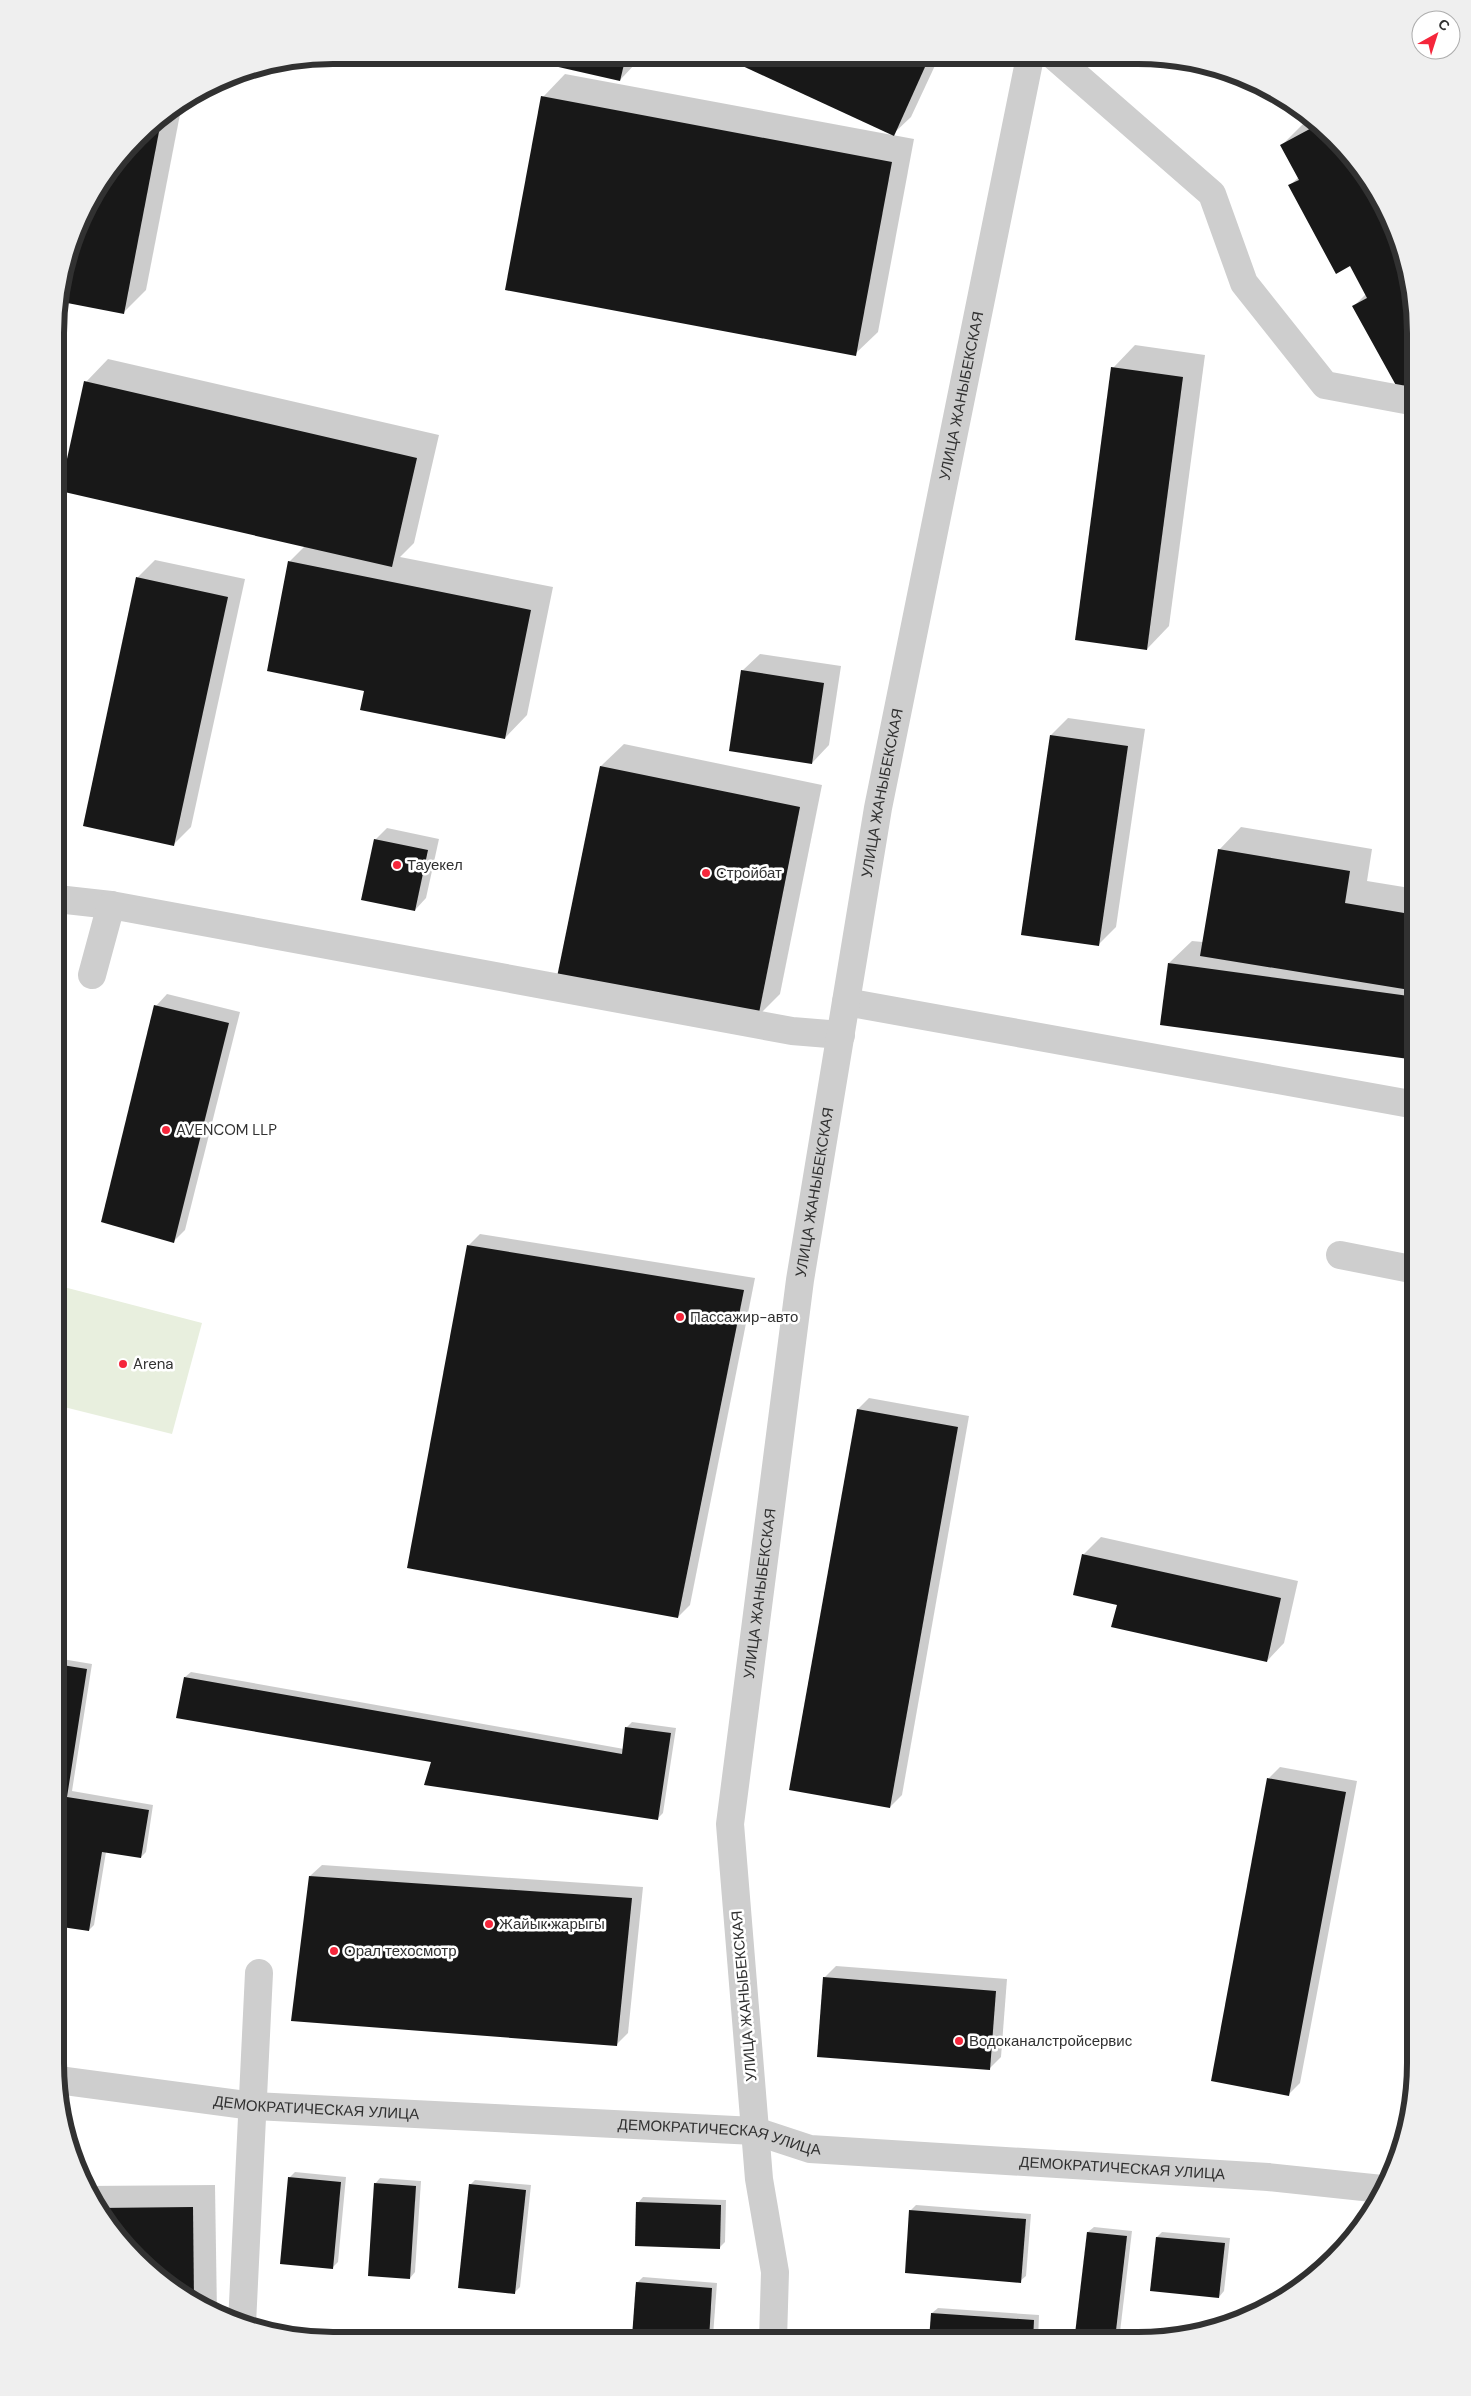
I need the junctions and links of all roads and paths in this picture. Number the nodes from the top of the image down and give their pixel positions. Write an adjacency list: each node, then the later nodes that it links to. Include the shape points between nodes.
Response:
1 (1029, 64): 7 (street, УЛИЦА ЖАНЫБЕКСКАЯ, via 880,798)
2 (1063, 64): 3 (street, via 1212,194 1244,283 1325,385)
3 (1407, 400)
4 (64, 901): 5 (street)
5 (111, 905): 6 (street); 8 (street, via 792,1031)
6 (92, 976)
7 (846, 1002): 8 (street, УЛИЦА ЖАНЫБЕКСКАЯ); 9 (street)
8 (841, 1035): 15 (street, УЛИЦА ЖАНЫБЕКСКАЯ, via 800,1280 730,1824)
9 (1407, 1103)
10 (1340, 1255): 11 (street)
11 (1407, 1268)
12 (259, 1972): 14 (street)
13 (64, 2081): 14 (street, ДЕМОКРАТИЧЕСКАЯ УЛИЦА)
14 (253, 2106): 15 (street, ДЕМОКРАТИЧЕСКАЯ УЛИЦА); 17 (street)
15 (755, 2131): 16 (street, ДЕМОКРАТИЧЕСКАЯ УЛИЦА, via 810,2149 1268,2178); 18 (street, УЛИЦА ЖАНЫБЕКСКАЯ, via 758,2179 775,2272)
16 (1376, 2188)
17 (242, 2317)
18 (773, 2332)

